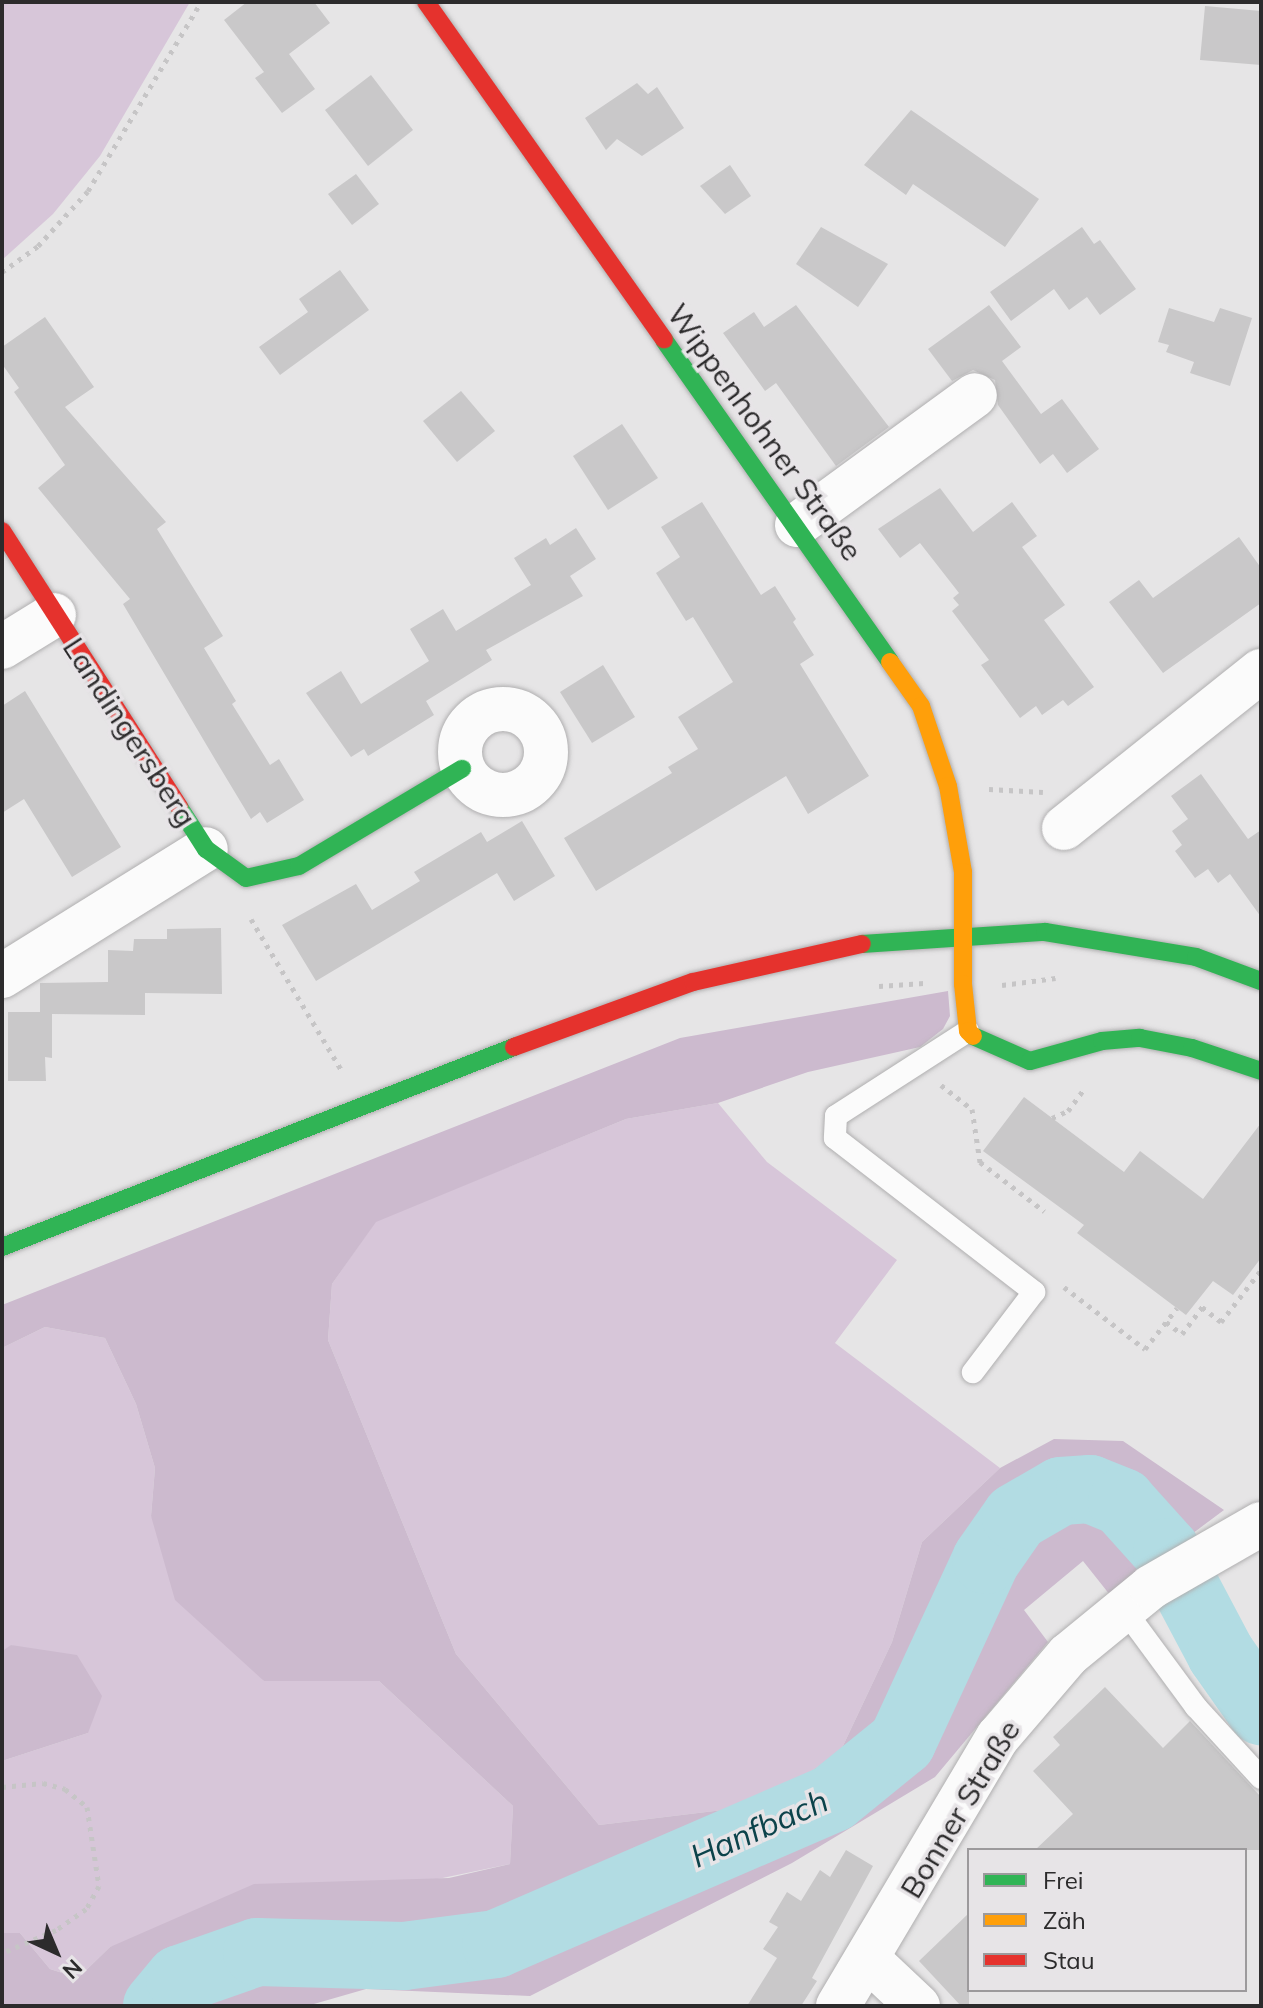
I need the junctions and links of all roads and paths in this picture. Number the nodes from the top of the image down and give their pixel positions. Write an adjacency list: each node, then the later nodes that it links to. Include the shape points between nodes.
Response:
1 (201, 2): 3 (path, via 88,191 38,246)
2 (426, 2): 5 (street, Wippenhohner Straße)
3 (2, 272)
4 (975, 395): 5 (street)
5 (797, 525): 11 (street, Wippenhohner Straße, via 921,706)
6 (2, 531): 7 (street, Landingersberg)
7 (54, 615): 8 (street, Landingersberg); 14 (street, Landingersberg)
8 (2, 647)
9 (1261, 671): 12 (street)
10 (462, 769): 15 (street, via 299,866)
11 (948, 786): 12 (path); 16 (street, Wippenhohner Straße, via 963,872)
12 (1104, 795): 13 (street)
13 (1064, 828)
14 (206, 849): 15 (street, Landingersberg); 17 (street, Landingersberg)
15 (246, 878): 23 (path, via 252,925)
16 (964, 933): 19 (street, via 1045,932 1124,941 1196,957); 20 (street, Wippenhohner Straße); 27 (street, via 889,939 693,982)
17 (2, 976)
18 (1067, 978): 20 (path)
19 (1261, 981)
20 (963, 984): 21 (path); 22 (street, Wippenhohner Straße)
21 (875, 987)
22 (968, 1031): 24 (lane); 25 (street, via 981,1043 1030,1061 1102,1041 1140,1038 1192,1048)
23 (328, 1043)
24 (925, 1060): 26 (path, via 943,1087 972,1109 980,1162); 32 (lane, via 836,1116 835,1138 1034,1292)
25 (1261, 1071)
26 (1044, 1211)
27 (2, 1247)
28 (1261, 1270): 31 (path, via 1221,1322 1202,1307 1182,1334)
29 (1061, 1285): 31 (path, via 1145,1349)
30 (1177, 1308): 31 (path)
31 (1166, 1322)
32 (973, 1372)
33 (1261, 1524): 34 (street, Bonner Straße)
34 (1137, 1597): 35 (lane, via 1196,1707); 38 (street, Bonner Straße, via 1068,1655 998,1737)
35 (1261, 1778)
36 (2, 1787): 37 (path, via 43,1783 65,1789 87,1807 99,1886 76,1916)
37 (2, 1953)
38 (870, 1961): 39 (street, Bonner Straße); 40 (street)
39 (838, 2006)
40 (918, 2006)

